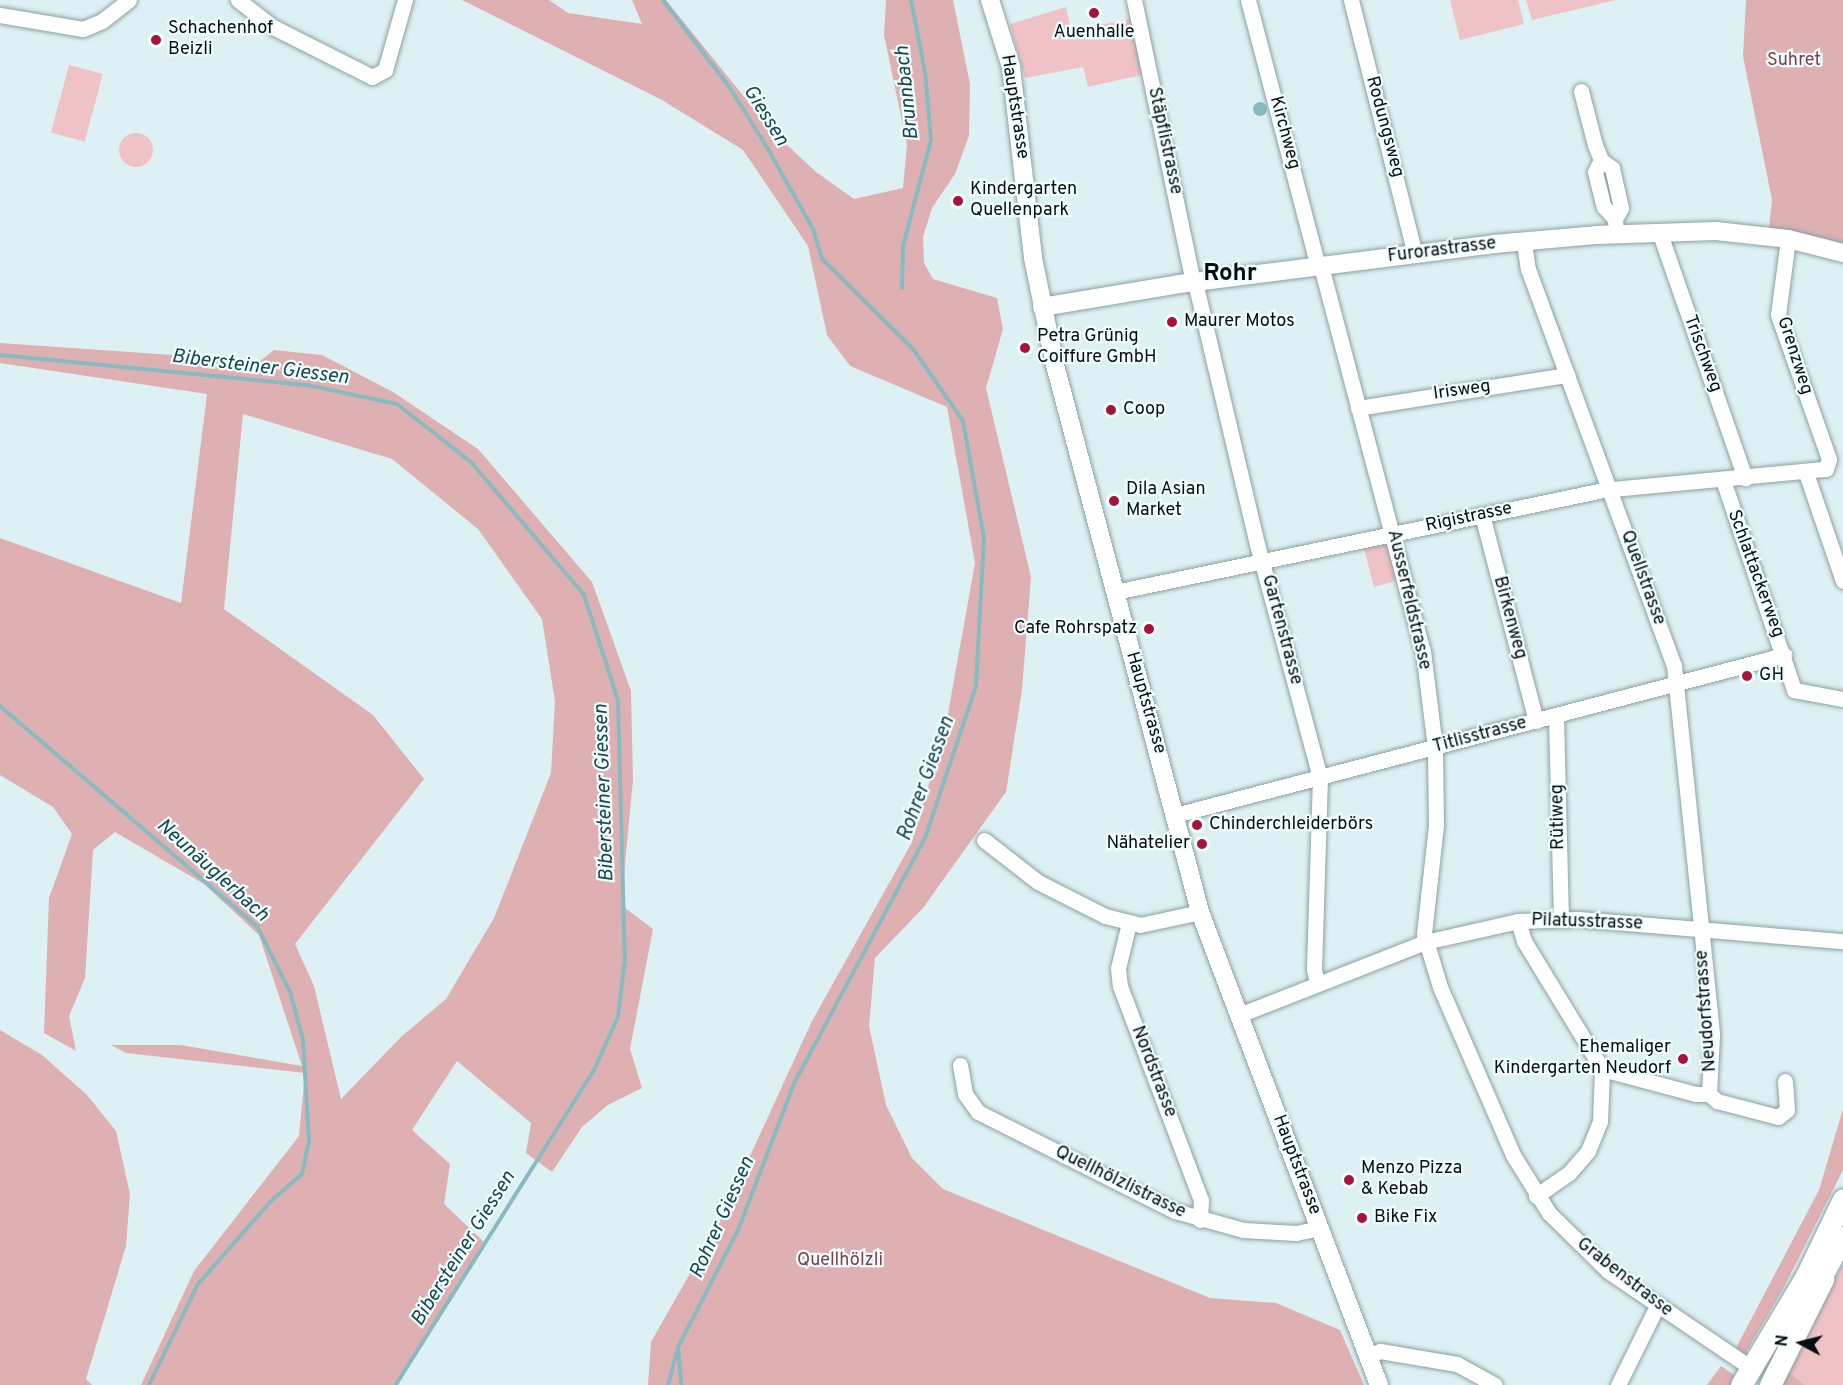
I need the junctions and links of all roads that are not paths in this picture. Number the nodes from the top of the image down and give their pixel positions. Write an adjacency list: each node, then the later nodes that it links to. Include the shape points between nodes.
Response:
1 (129, 0): 8 (street, via 102,21 83,29)
2 (238, 0): 3 (street, via 273,27 372,77 385,70)
3 (405, 0)
4 (990, 0): 18 (main road, Hauptstrasse, via 1011,67)
5 (1134, 0): 17 (street, Stäpflistrasse)
6 (1248, 0): 16 (street, Kirchweg)
7 (1351, 0): 15 (street, Rodungsweg)
8 (0, 15)
9 (1581, 90): 10 (street, via 1600,160 1612,168 1622,208)
10 (1616, 226): 11 (main road, Furorastrasse); 13 (main road, Furorastrasse)
11 (1659, 231): 12 (main road, Furorastrasse, via 1716,231); 23 (street, Trischweg)
12 (1788, 239): 14 (main road, Furorastrasse); 21 (street, Grenzweg, via 1778,315 1829,459)
13 (1524, 242): 15 (main road, Furorastrasse); 19 (street, Quellstrasse, via 1528,269)
14 (1843, 253)
15 (1415, 254): 16 (main road, Furorastrasse)
16 (1320, 266): 17 (main road, Furorastrasse); 20 (street, Ausserfeldstrasse)
17 (1194, 282): 18 (main road, Furorastrasse); 28 (street, Gartenstrasse)
18 (1042, 307): 30 (main road, Hauptstrasse)
19 (1567, 375): 20 (street, Irisweg); 25 (street, Quellstrasse)
20 (1358, 408): 27 (street, Ausserfeldstrasse)
21 (1826, 469): 22 (street, Rigistrasse)
22 (1806, 473): 23 (street, Rigistrasse); 29 (street)
23 (1745, 478): 24 (street, Rigistrasse)
24 (1723, 480): 25 (street, Rigistrasse); 31 (street, Schlattackerweg)
25 (1610, 490): 26 (street, Rigistrasse); 32 (street, Quellstrasse, via 1674,665)
26 (1482, 514): 27 (street, Rigistrasse); 35 (street, Birkenweg)
27 (1393, 534): 28 (street, Rigistrasse); 36 (street, Ausserfeldstrasse, via 1423,651)
28 (1262, 561): 30 (street, Rigistrasse); 37 (street, Gartenstrasse)
29 (1843, 581)
30 (1115, 592): 38 (main road, Hauptstrasse)
31 (1784, 655): 32 (street, Titlisstrasse); 33 (street, Schlattackerweg, via 1794,690)
32 (1677, 684): 34 (street, Titlisstrasse); 44 (street, Quellstrasse)
33 (1843, 699)
34 (1556, 716): 35 (street, Titlisstrasse); 41 (street, Rütiweg)
35 (1536, 721): 36 (street, Titlisstrasse)
36 (1435, 748): 37 (street, Titlisstrasse); 45 (street, Ausserfeldstrasse, via 1436,825)
37 (1320, 777): 38 (street, Titlisstrasse); 47 (street, Gartenstrasse, via 1314,964)
38 (1175, 815): 40 (main road, Hauptstrasse)
39 (984, 840): 43 (street, via 1067,900)
40 (1200, 912): 43 (street, via 1155,923); 48 (main road, Hauptstrasse)
41 (1561, 918): 42 (street, Pilatusstrasse); 44 (street, Pilatusstrasse)
42 (1518, 921): 45 (street, Pilatusstrasse); 50 (street, via 1524,941)
43 (1129, 923): 55 (street, Nordstrasse, via 1118,968 1120,986 1201,1200)
44 (1700, 928): 46 (street, Pilatusstrasse); 52 (street, Neudorfstrasse, via 1712,1035)
45 (1425, 942): 47 (street, Pilatusstrasse); 53 (street, Grabenstrasse, via 1496,1118)
46 (1843, 942)
47 (1317, 983): 48 (street, Pilatusstrasse)
48 (1239, 1015): 56 (main road, Hauptstrasse)
49 (960, 1065): 55 (street, Quellhölzlistrasse, via 965,1094 978,1112 1118,1184)
50 (1602, 1069): 52 (street); 53 (street, via 1600,1122 1588,1151 1569,1173)
51 (1785, 1081): 52 (street, via 1787,1110 1778,1117 1717,1101)
52 (1709, 1094)
53 (1536, 1196): 59 (street, Grabenstrasse, via 1582,1249)
54 (1843, 1199): 61 (highway, via 1806,1276)
55 (1200, 1220): 56 (street, Quellhölzlistrasse, via 1244,1230 1296,1233)
56 (1320, 1228): 60 (main road, Hauptstrasse)
57 (1843, 1237): 58 (highway)
58 (1833, 1257): 61 (highway); 65 (highway)
59 (1657, 1306): 61 (street, Grabenstrasse); 64 (street)
60 (1370, 1355): 62 (main road, Hauptstrasse); 63 (street, via 1380,1351 1457,1364)
61 (1745, 1380)
62 (1379, 1385)
63 (1495, 1385)
64 (1618, 1385)
65 (1770, 1385)

